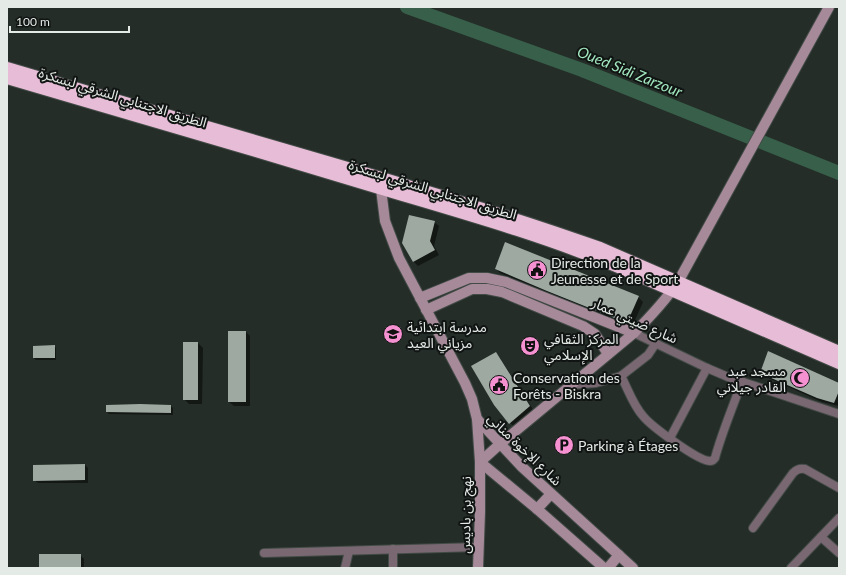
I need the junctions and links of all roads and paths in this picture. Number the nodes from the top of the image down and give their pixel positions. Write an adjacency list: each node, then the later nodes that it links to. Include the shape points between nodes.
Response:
1 (829, 7): 5 (street)
2 (7, 68): 5 (highway, الطريق الاجتنابي الشرقي لبسكرة, via 525,222 600,248)
3 (7, 78): 4 (highway, الطريق الاجتنابي الشرقي لبسكرة)
4 (380, 189): 5 (highway, الطريق الاجتنابي الشرقي لبسكرة, via 557,243); 7 (street, via 385,221 399,258)
5 (675, 286): 10 (street, via 650,318); 13 (highway, الطريق الاجتنابي الشرقي لبسكرة); 15 (highway, الطريق الاجتنابي الشرقي لبسكرة)
6 (504, 287): 7 (street, شارع ضيتي عمار, via 487,278 469,278); 8 (street, via 472,289); 9 (street, شارع ضيتي عمار); 11 (street)
7 (420, 298): 8 (street)
8 (426, 310): 21 (street, via 467,388)
9 (604, 321): 10 (street, شارع ضيتي عمار); 11 (street)
10 (634, 333): 12 (street, شارع ضيتي عمار); 14 (street)
11 (595, 334): 14 (street)
12 (656, 343): 16 (street, شارع ضيتي عمار); 17 (street, via 648,355)
13 (839, 352)
14 (608, 354): 19 (street)
15 (839, 363)
16 (707, 368): 18 (street, شارع ضيتي عمار); 22 (street)
17 (621, 376): 19 (street, via 596,383); 22 (street, via 643,416)
18 (742, 381): 20 (street, شارع ضيتي عمار); 22 (street, via 715,458 709,461 703,459)
19 (570, 385): 23 (street)
20 (839, 414)
21 (477, 419): 23 (street, شارع الإخوة مناني); 24 (street, شارع الإخوة مناني)
22 (670, 438)
23 (500, 444): 24 (street); 26 (street, شارع الإخوة مناني)
24 (480, 462): 27 (street); 31 (street, نهج بن باديس)
25 (839, 488): 29 (street, via 805,469 797,469)
26 (551, 494): 27 (street); 36 (street, شارع الإخوة مناني)
27 (537, 510): 40 (street)
28 (839, 518): 30 (street)
29 (752, 528)
30 (821, 537): 35 (street); 43 (street)
31 (479, 547): 32 (street); 39 (street, نهج بن باديس)
32 (393, 549): 33 (street); 38 (street)
33 (349, 550): 34 (street); 37 (street)
34 (264, 553)
35 (839, 553)
36 (619, 555): 41 (street); 42 (street, شارع الإخوة مناني)
37 (345, 568)
38 (393, 568)
39 (478, 568)
40 (604, 568)
41 (608, 568)
42 (633, 568)
43 (791, 568)

